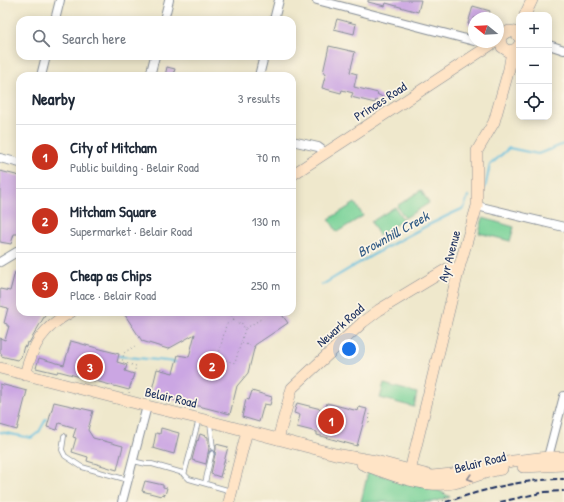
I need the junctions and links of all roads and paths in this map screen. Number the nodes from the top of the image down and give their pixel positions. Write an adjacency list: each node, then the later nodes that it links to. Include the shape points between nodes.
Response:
1 (60, 0): 7 (street)
2 (170, 0): 8 (street)
3 (279, 0): 9 (street)
4 (317, 0): 11 (street)
5 (532, 0): 6 (street)
6 (526, 12)
7 (56, 16)
8 (165, 16)
9 (275, 16)
10 (516, 31): 12 (street, Princes Road, via 506,32)
11 (468, 40)
12 (504, 44): 29 (street, Ayr Avenue, via 509,68 494,122 477,151)
13 (552, 47): 16 (street)
14 (480, 48): 17 (street)
15 (491, 48): 17 (street, Princes Road)
16 (564, 50)
17 (482, 51): 25 (street, Princes Road)
18 (45, 60): 21 (street)
19 (154, 60): 22 (street)
20 (263, 60): 23 (street)
21 (42, 72)
22 (151, 72)
23 (260, 72)
24 (296, 142): 25 (street, via 318,147)
25 (326, 153): 28 (street, Princes Road)
26 (0, 158): 27 (street)
27 (16, 161)
28 (296, 172)
29 (477, 202): 30 (street); 33 (street, Ayr Avenue)
30 (564, 227)
31 (16, 252): 32 (street)
32 (0, 262)
33 (460, 268): 52 (street, Newark Road, via 447,269 379,310 292,388); 59 (street, Ayr Avenue)
34 (64, 316): 43 (street, via 46,330 32,350)
35 (232, 316): 36 (path)
36 (234, 319): 38 (path, via 237,324 241,322); 39 (path, via 226,325 218,358 235,363)
37 (261, 319): 38 (path)
38 (245, 329): 39 (path)
39 (241, 343): 41 (path)
40 (135, 346): 45 (path, via 124,352 122,362 136,366)
41 (255, 347)
42 (0, 368): 43 (street, Belair Road)
43 (25, 374): 45 (street, Belair Road)
44 (564, 396): 54 (street)
45 (127, 401): 46 (street, Belair Road)
46 (148, 406): 48 (street, Belair Road); 56 (street)
47 (370, 414): 49 (path)
48 (204, 419): 50 (street, Belair Road); 60 (lane); 63 (lane, one-way to 48, via 213,448 211,428)
49 (369, 423)
50 (247, 431): 52 (street, Belair Road); 64 (street)
51 (64, 436): 62 (lane, via 62,450 65,456 82,467)
52 (278, 439): 53 (street, Belair Road)
53 (335, 454): 58 (street, Belair Road, one-way to 53, via 497,470 454,483 426,484 386,473); 59 (street, Belair Road, via 376,461)
54 (548, 457): 55 (street, Belair Road); 59 (street, Belair Road, via 495,463 441,476)
55 (564, 457)
56 (133, 461): 60 (lane); 62 (street)
57 (232, 461): 61 (path, via 226,460)
58 (564, 465)
59 (410, 471)
60 (184, 474): 63 (lane, via 189,479)
61 (221, 478)
62 (128, 480): 66 (street)
63 (204, 483): 64 (lane)
64 (232, 491): 67 (street)
65 (446, 500): 68 (path)
66 (122, 502)
67 (229, 502)
68 (439, 502)

